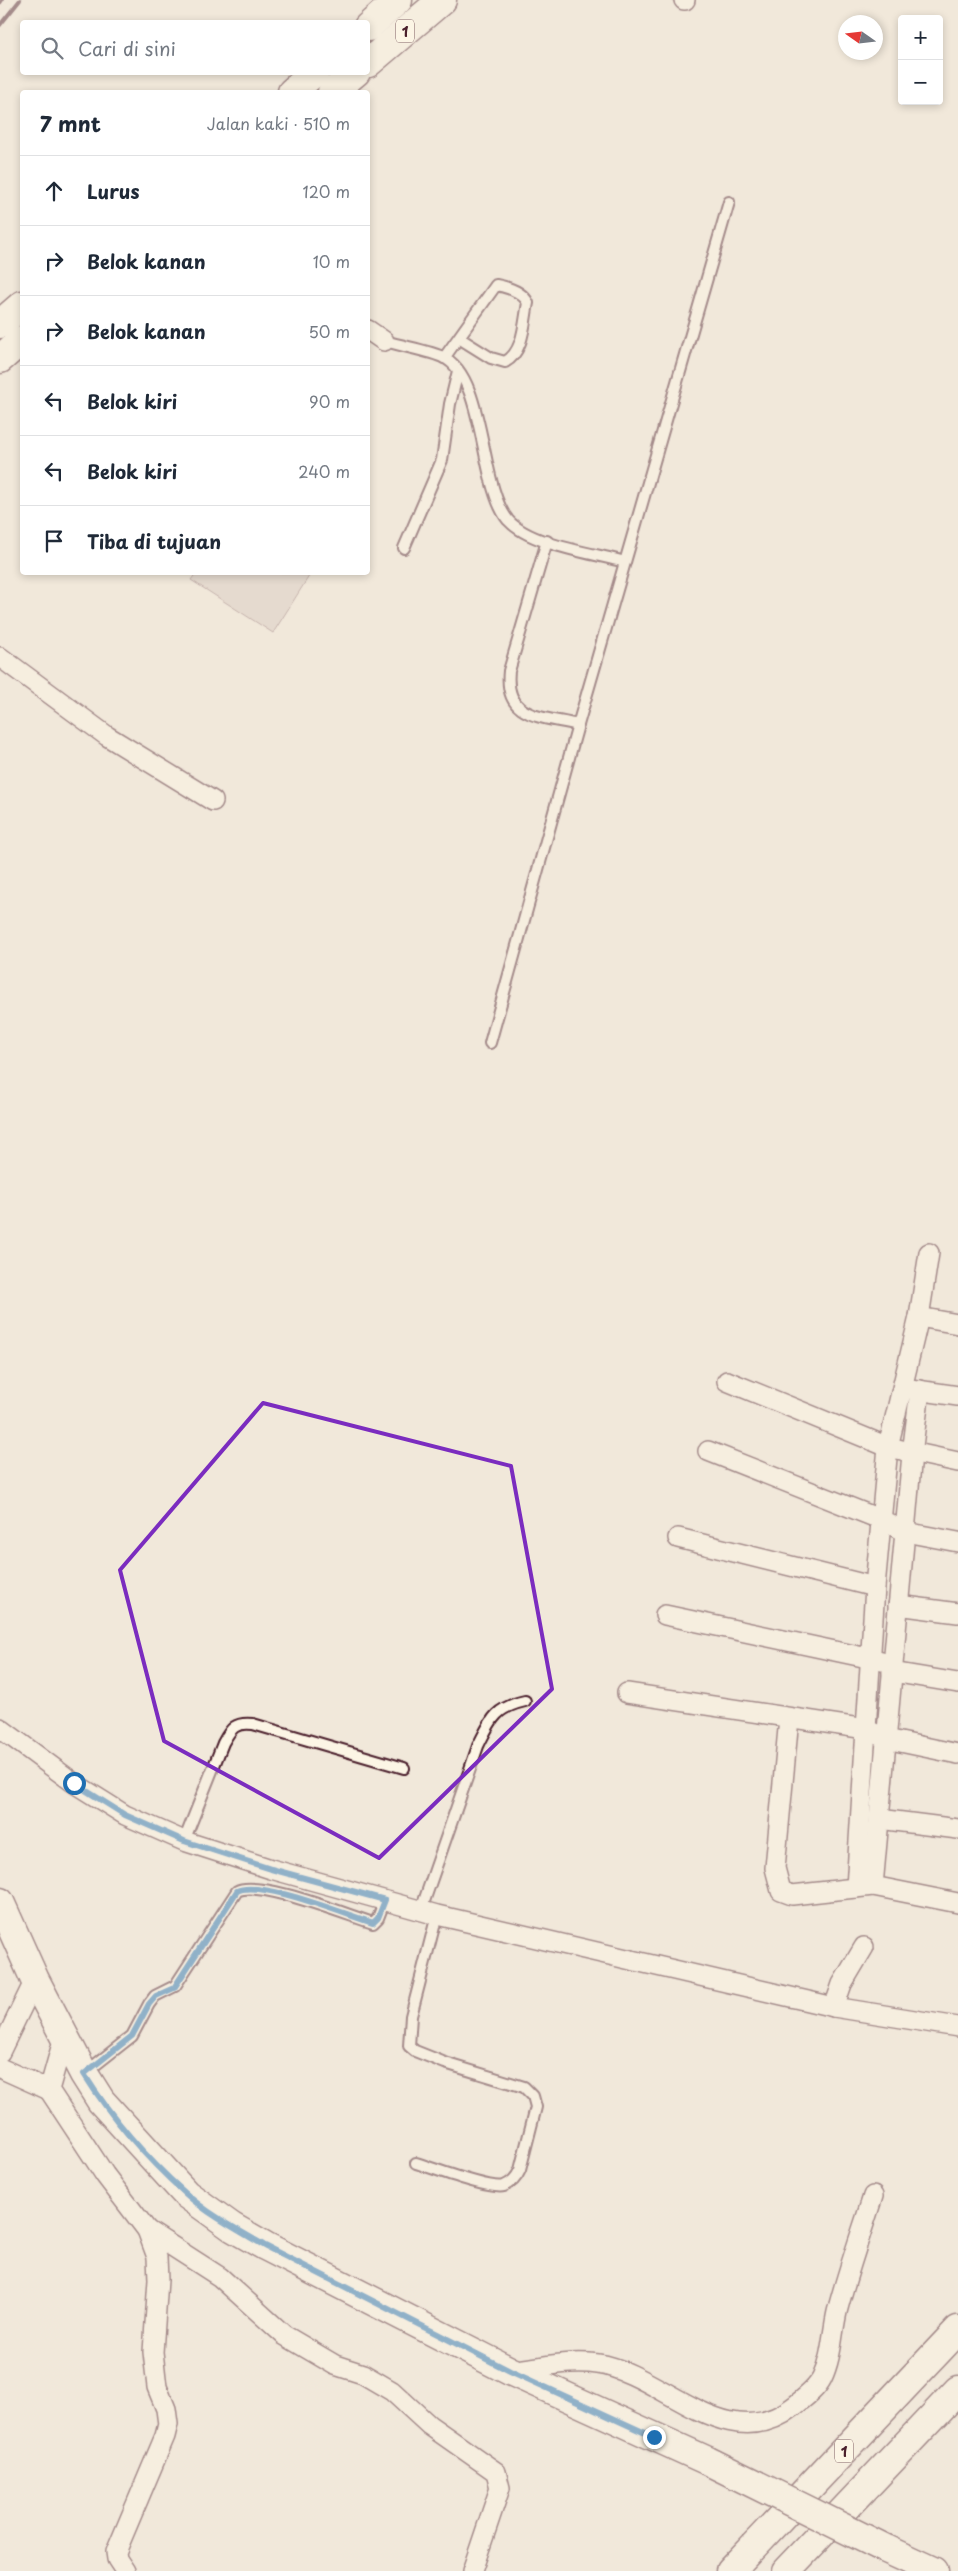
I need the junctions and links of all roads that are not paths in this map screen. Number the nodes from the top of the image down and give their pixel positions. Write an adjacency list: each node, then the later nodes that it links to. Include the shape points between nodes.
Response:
1 (398, 0): 3 (main road, 1)
2 (442, 0): 4 (main road, 1)
3 (370, 25)
4 (370, 60)
5 (312, 75): 7 (main road)
6 (352, 75): 8 (main road)
7 (294, 90)
8 (334, 90)
9 (729, 202): 21 (lane)
10 (20, 307): 11 (main road)
11 (0, 324)
12 (370, 331): 14 (street)
13 (459, 338): 13 (lane, via 496,286 526,298 528,303 518,348 512,358 505,362 490,358); 16 (lane)
14 (384, 341): 16 (lane)
15 (20, 342): 17 (main road)
16 (444, 358): 18 (lane)
17 (0, 359)
18 (458, 371): 19 (lane, via 472,398 500,506 509,520 524,532); 20 (lane, via 442,460)
19 (547, 541): 21 (lane); 23 (lane, via 509,672 508,688 514,705 527,712)
20 (404, 548)
21 (625, 562): 23 (lane)
22 (0, 657): 24 (street, via 107,736)
23 (578, 725): 25 (lane)
24 (213, 801)
25 (490, 1043)
26 (929, 1253): 27 (street)
27 (919, 1317): 28 (street); 30 (street)
28 (958, 1324)
29 (727, 1382): 33 (street)
30 (901, 1388): 31 (street); 33 (street)
31 (920, 1390): 32 (street); 35 (street)
32 (958, 1396)
33 (888, 1447): 35 (street); 37 (street)
34 (708, 1451): 37 (street)
35 (912, 1454): 36 (street); 38 (street)
36 (958, 1462)
37 (882, 1520): 38 (street); 41 (street)
38 (905, 1532): 40 (street); 42 (street)
39 (678, 1538): 41 (street)
40 (958, 1542)
41 (875, 1587): 45 (street)
42 (898, 1605): 43 (street); 46 (street)
43 (958, 1612)
44 (665, 1615): 45 (street)
45 (871, 1661): 46 (street); 52 (street)
46 (893, 1667): 47 (street); 53 (street)
47 (958, 1683)
48 (627, 1693): 50 (street)
49 (525, 1701): 63 (lane, via 508,1704 497,1711 478,1746)
50 (789, 1718): 52 (street); 59 (street, via 775,1868 781,1891 792,1895)
51 (0, 1728): 58 (street, via 119,1812)
52 (866, 1729): 53 (street); 59 (street)
53 (886, 1739): 54 (street); 56 (street)
54 (958, 1754)
55 (404, 1768): 58 (lane, via 253,1724 236,1725 223,1742)
56 (879, 1819): 57 (street); 59 (street)
57 (958, 1829)
58 (184, 1841): 60 (street)
59 (864, 1887): 62 (street)
60 (385, 1900): 63 (street); 71 (lane, via 373,1923 254,1888 237,1891 174,1988 156,1996 132,2036)
61 (0, 1902): 65 (main road)
62 (958, 1903)
63 (429, 1912): 66 (street); 73 (lane, via 409,2046 445,2063 524,2087 533,2096 536,2107 520,2170 516,2178 503,2186 482,2184)
64 (864, 1947): 66 (street, via 842,1984)
65 (35, 1980): 68 (main road); 69 (street)
66 (834, 2007): 67 (street)
67 (958, 2027)
68 (64, 2037): 71 (main road); 72 (street)
69 (0, 2052)
70 (0, 2068): 72 (street)
71 (84, 2074): 77 (main road, via 101,2101 156,2164 208,2211 265,2246)
72 (49, 2090): 75 (street, via 105,2175)
73 (416, 2163)
74 (874, 2196): 77 (street, via 844,2288 828,2363 812,2390 785,2414 741,2425 716,2418 627,2374 598,2364 566,2364)
75 (147, 2230): 79 (street, via 157,2257 153,2352 157,2387 168,2424 116,2552 117,2560); 80 (street, via 220,2277 284,2335 327,2361 364,2374 392,2391 429,2425 496,2472 500,2488)
76 (958, 2330): 81 (main road, 1)
77 (510, 2371): 83 (main road, bridge, via 708,2461)
78 (958, 2390): 82 (main road)
79 (125, 2571)
80 (472, 2571)
81 (730, 2571)
82 (786, 2571)
83 (934, 2571)

